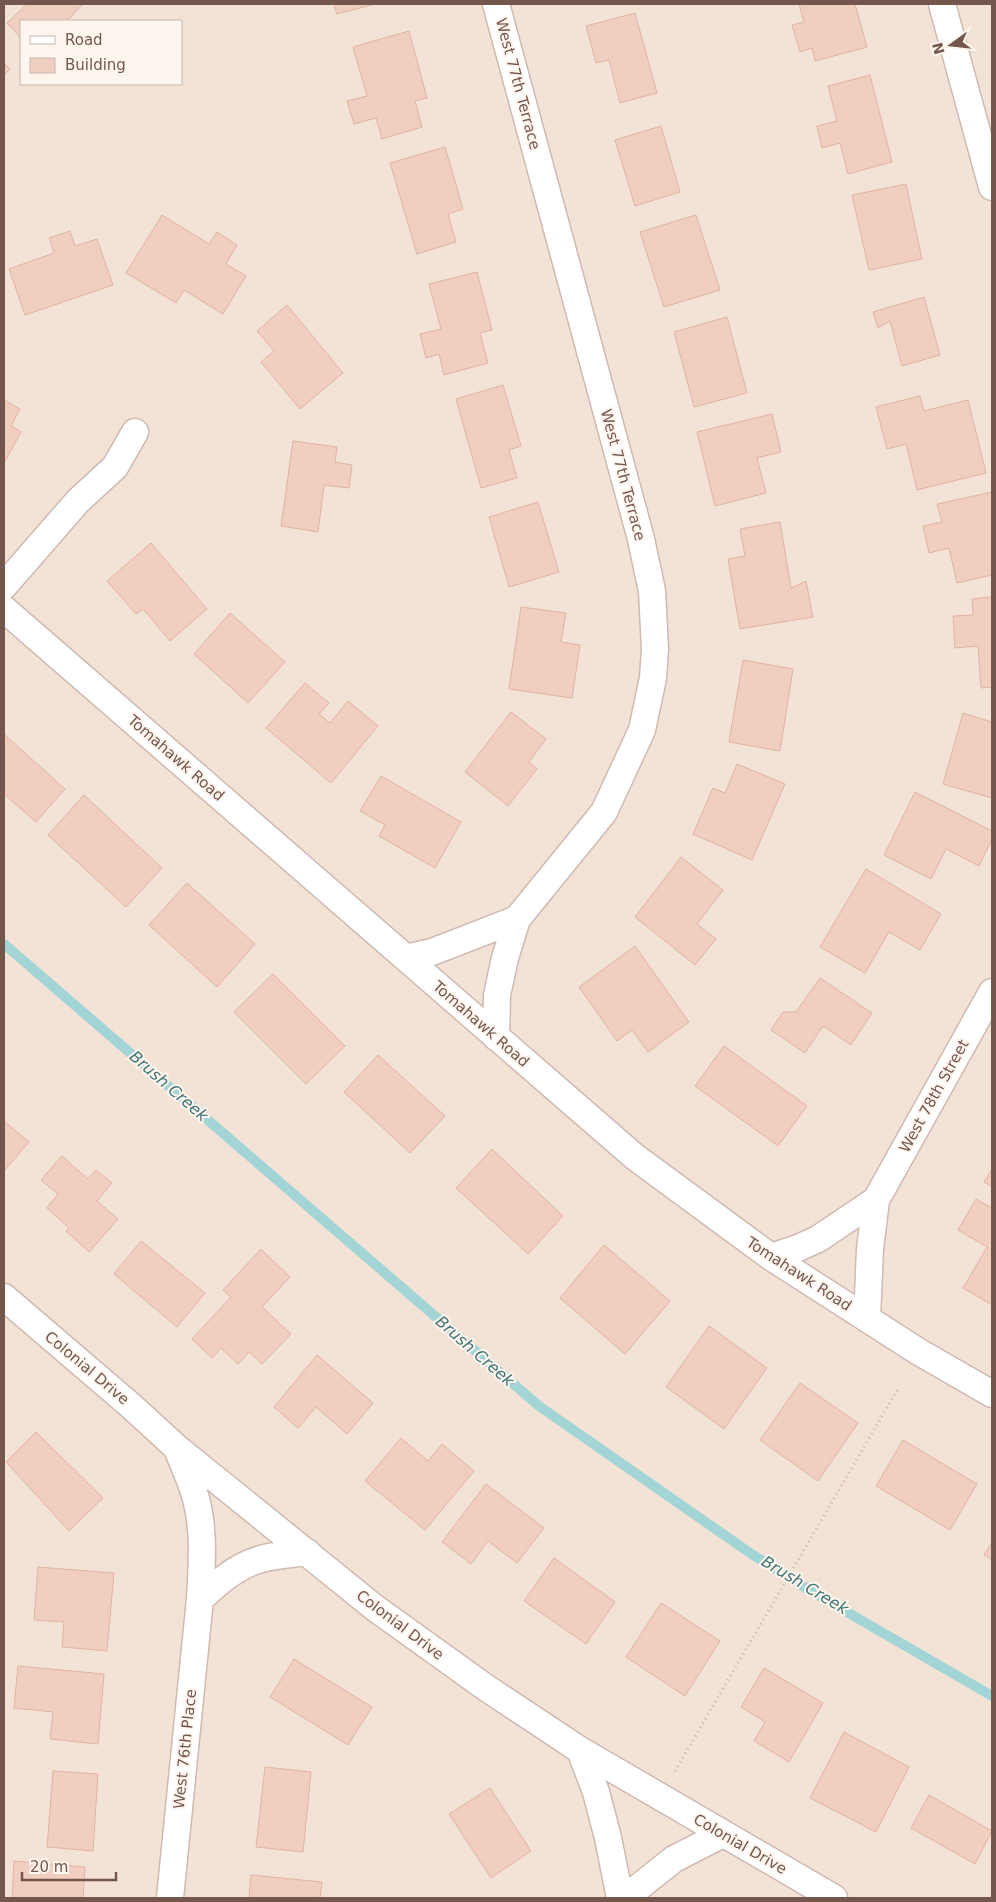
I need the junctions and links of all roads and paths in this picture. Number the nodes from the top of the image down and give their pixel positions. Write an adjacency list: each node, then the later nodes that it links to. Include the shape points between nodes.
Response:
1 (496, 4): 7 (street, West 77th Terrace, via 641,539 652,591 655,649 653,678 642,730 604,812)
2 (942, 4): 3 (street)
3 (992, 188)
4 (135, 432): 5 (street, via 115,467 78,501)
5 (4, 586)
6 (4, 609): 8 (street, Tomahawk Road)
7 (517, 919): 8 (street, West 77th Terrace, via 432,952); 10 (street, West 77th Terrace, via 497,995)
8 (406, 958): 10 (street, Tomahawk Road)
9 (992, 992): 11 (street, West 78th Street)
10 (496, 1037): 12 (street, Tomahawk Road, via 635,1157)
11 (876, 1200): 12 (street, West 78th Street, via 818,1239); 14 (street, West 78th Street)
12 (771, 1257): 14 (street, Tomahawk Road)
13 (4, 1297): 17 (street, Colonial Drive)
14 (867, 1319): 16 (street, Tomahawk Road)
15 (899, 1387): 21 (path)
16 (992, 1394)
17 (177, 1448): 18 (street, Colonial Drive); 19 (street, West 76th Place, via 194,1493 200,1522)
18 (307, 1552): 19 (street, via 260,1559 221,1580); 20 (street, Colonial Drive, via 375,1608 485,1688)
19 (200, 1599): 23 (street, West 76th Place)
20 (580, 1750): 22 (street, Colonial Drive); 24 (street, via 599,1801)
21 (673, 1775)
22 (723, 1834): 25 (street, via 674,1859); 26 (street, Colonial Drive)
23 (170, 1898)
24 (620, 1898)
25 (625, 1898)
26 (834, 1898)

